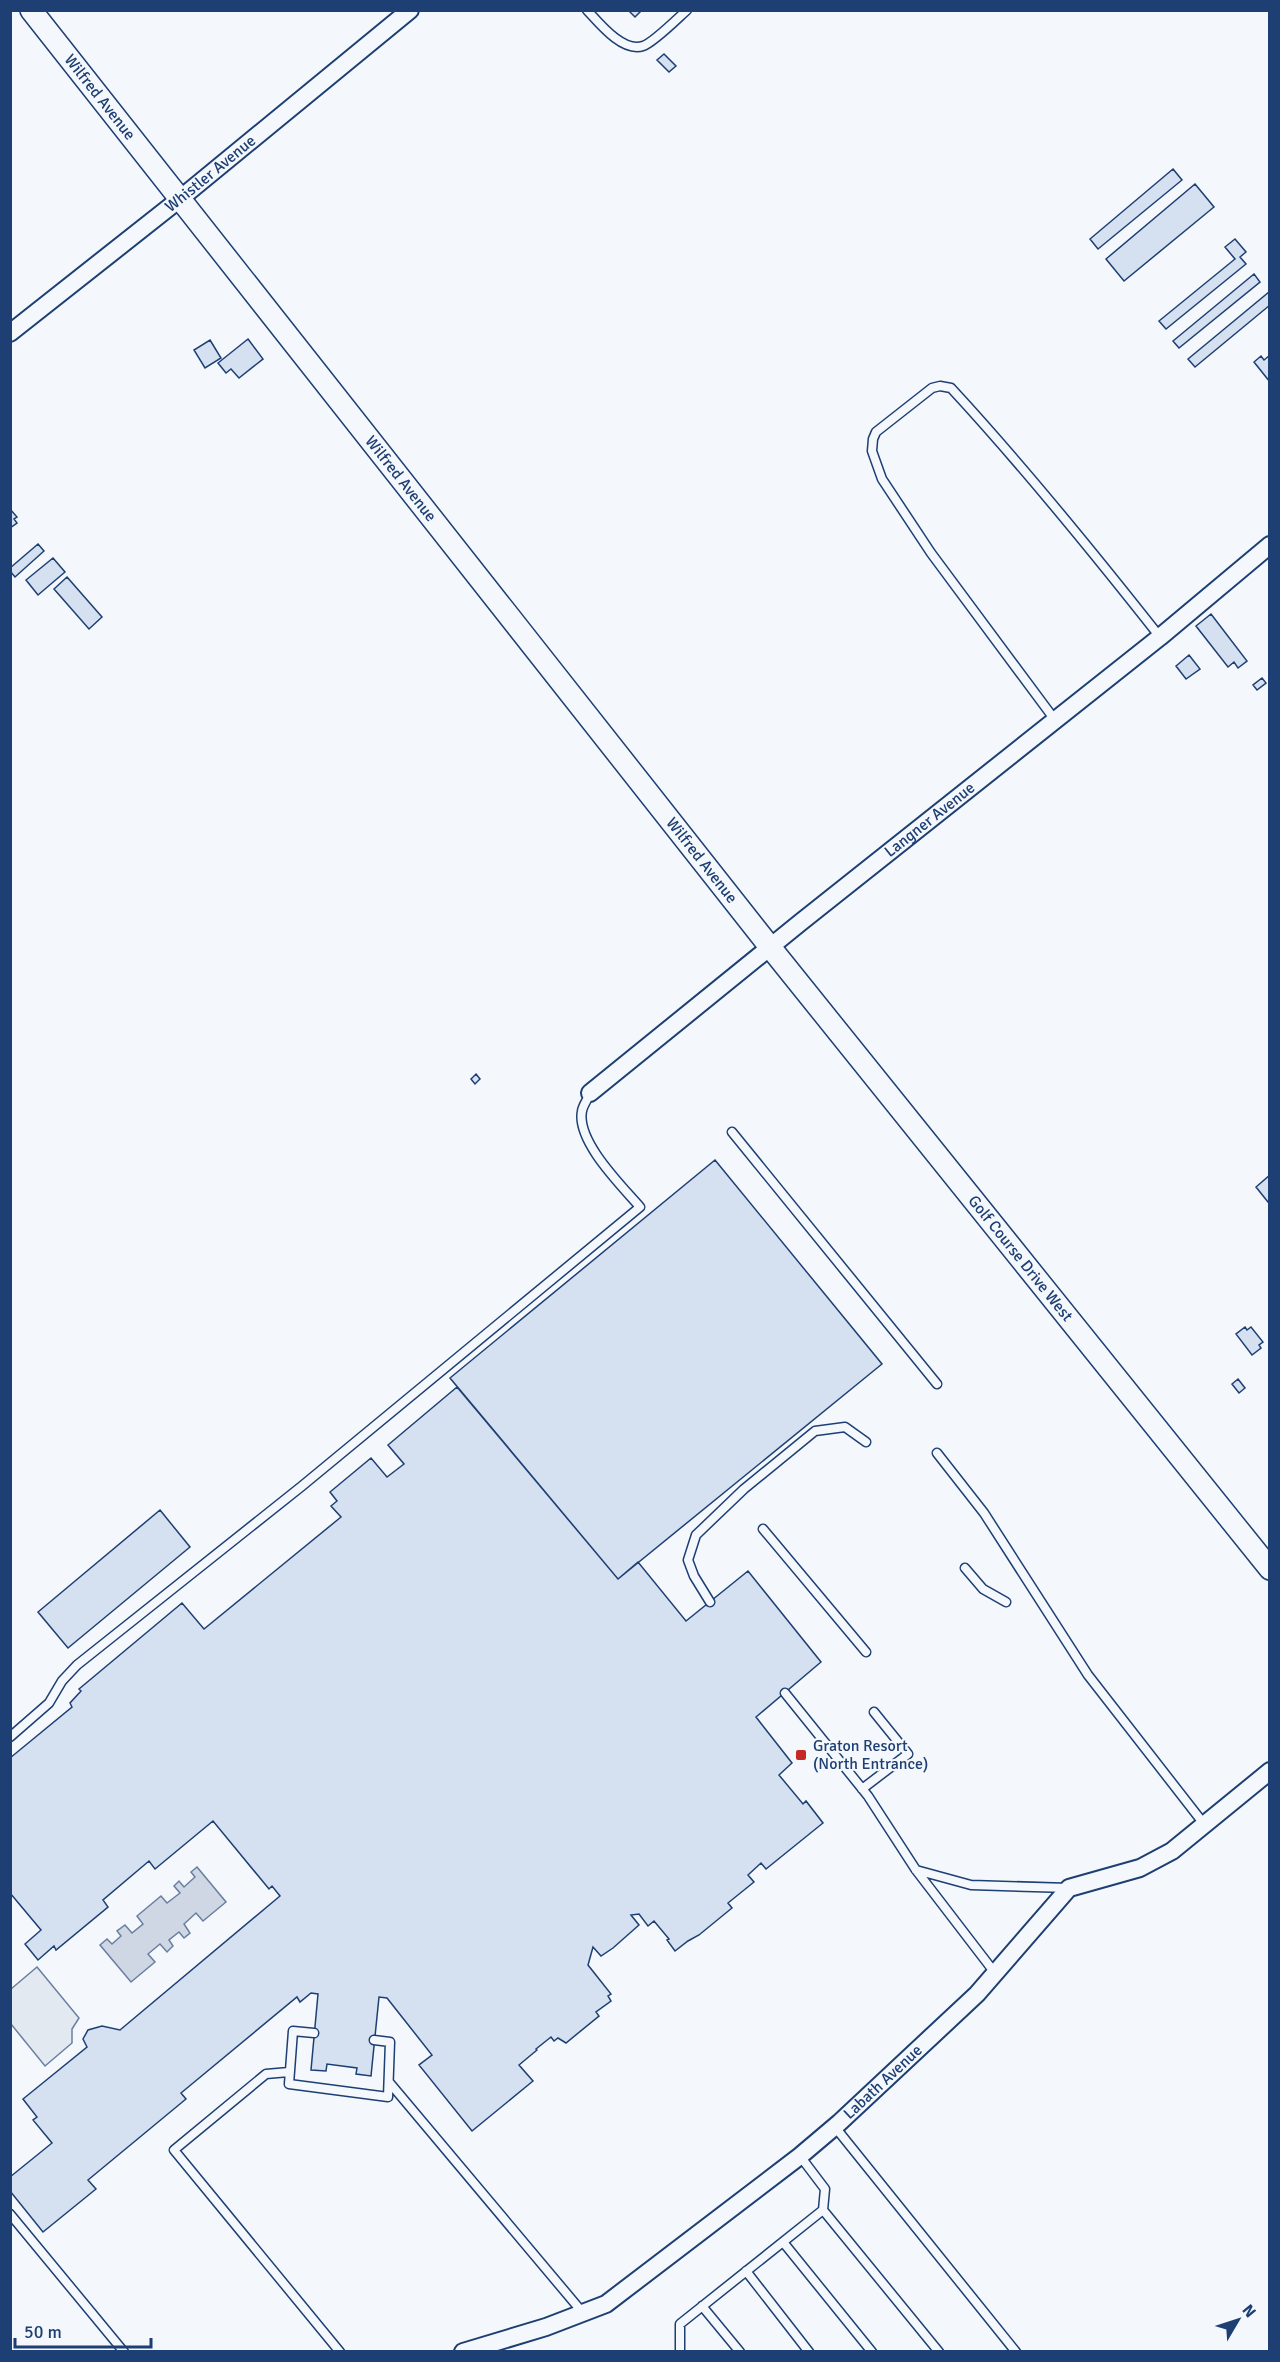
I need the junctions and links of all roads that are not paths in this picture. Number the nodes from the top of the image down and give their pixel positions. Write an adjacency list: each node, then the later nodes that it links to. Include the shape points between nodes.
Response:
1 (31, 10): 5 (street, Wilfred Avenue)
2 (410, 10): 5 (street, Whistler Avenue)
3 (587, 10): 4 (lane, via 613,38 633,47 644,46)
4 (687, 10)
5 (181, 198): 6 (street, Whistler Avenue); 10 (street, Wilfred Avenue)
6 (10, 333)
7 (1269, 545): 8 (street, Langner Avenue)
8 (1160, 637): 9 (street, Langner Avenue); 9 (lane, via 1047,496 951,388 936,386 922,394 876,432 872,451 882,479 931,553)
9 (1055, 720): 10 (street, Langner Avenue)
10 (770, 947): 11 (street, Langner Avenue); 18 (street, Golf Course Drive West)
11 (590, 1093): 24 (lane, via 582,1111 585,1136 640,1207 70,1671 49,1703)
12 (732, 1132): 13 (lane)
13 (937, 1384)
14 (866, 1442): 19 (lane, via 845,1427 815,1431 706,1524 696,1535 688,1560)
15 (938, 1454): 27 (lane, via 984,1513 1088,1675)
16 (763, 1528): 21 (lane)
17 (965, 1568): 20 (lane, via 983,1589)
18 (1269, 1569)
19 (710, 1602)
20 (1006, 1602)
21 (866, 1652)
22 (785, 1693): 26 (lane)
23 (874, 1712): 26 (lane, via 908,1754)
24 (10, 1737)
25 (1269, 1771): 27 (street)
26 (862, 1789): 28 (lane)
27 (1204, 1824): 29 (street, via 1172,1851 1140,1868)
28 (916, 1870): 29 (lane, via 971,1885); 30 (lane)
29 (1069, 1888): 30 (street, Labath Avenue)
30 (995, 1973): 35 (street, Labath Avenue)
31 (315, 2033): 33 (lane, via 293,2031)
32 (374, 2040): 34 (lane, via 390,2042)
33 (289, 2072): 34 (lane, via 288,2084 388,2097); 44 (lane, via 266,2074 174,2150)
34 (389, 2082): 42 (lane)
35 (835, 2127): 36 (street, Labath Avenue); 51 (lane)
36 (800, 2156): 37 (lane, via 825,2189); 42 (street, Labath Avenue, via 606,2304)
37 (823, 2210): 39 (lane); 50 (lane)
38 (10, 2214): 43 (lane)
39 (783, 2242): 40 (lane); 49 (lane)
40 (746, 2271): 41 (lane); 48 (lane)
41 (702, 2306): 46 (lane, via 680,2324); 47 (lane)
42 (584, 2313): 45 (street, Labath Avenue)
43 (124, 2352)
44 (340, 2352)
45 (463, 2352)
46 (680, 2352)
47 (740, 2352)
48 (809, 2352)
49 (872, 2352)
50 (939, 2352)
51 (1016, 2352)

